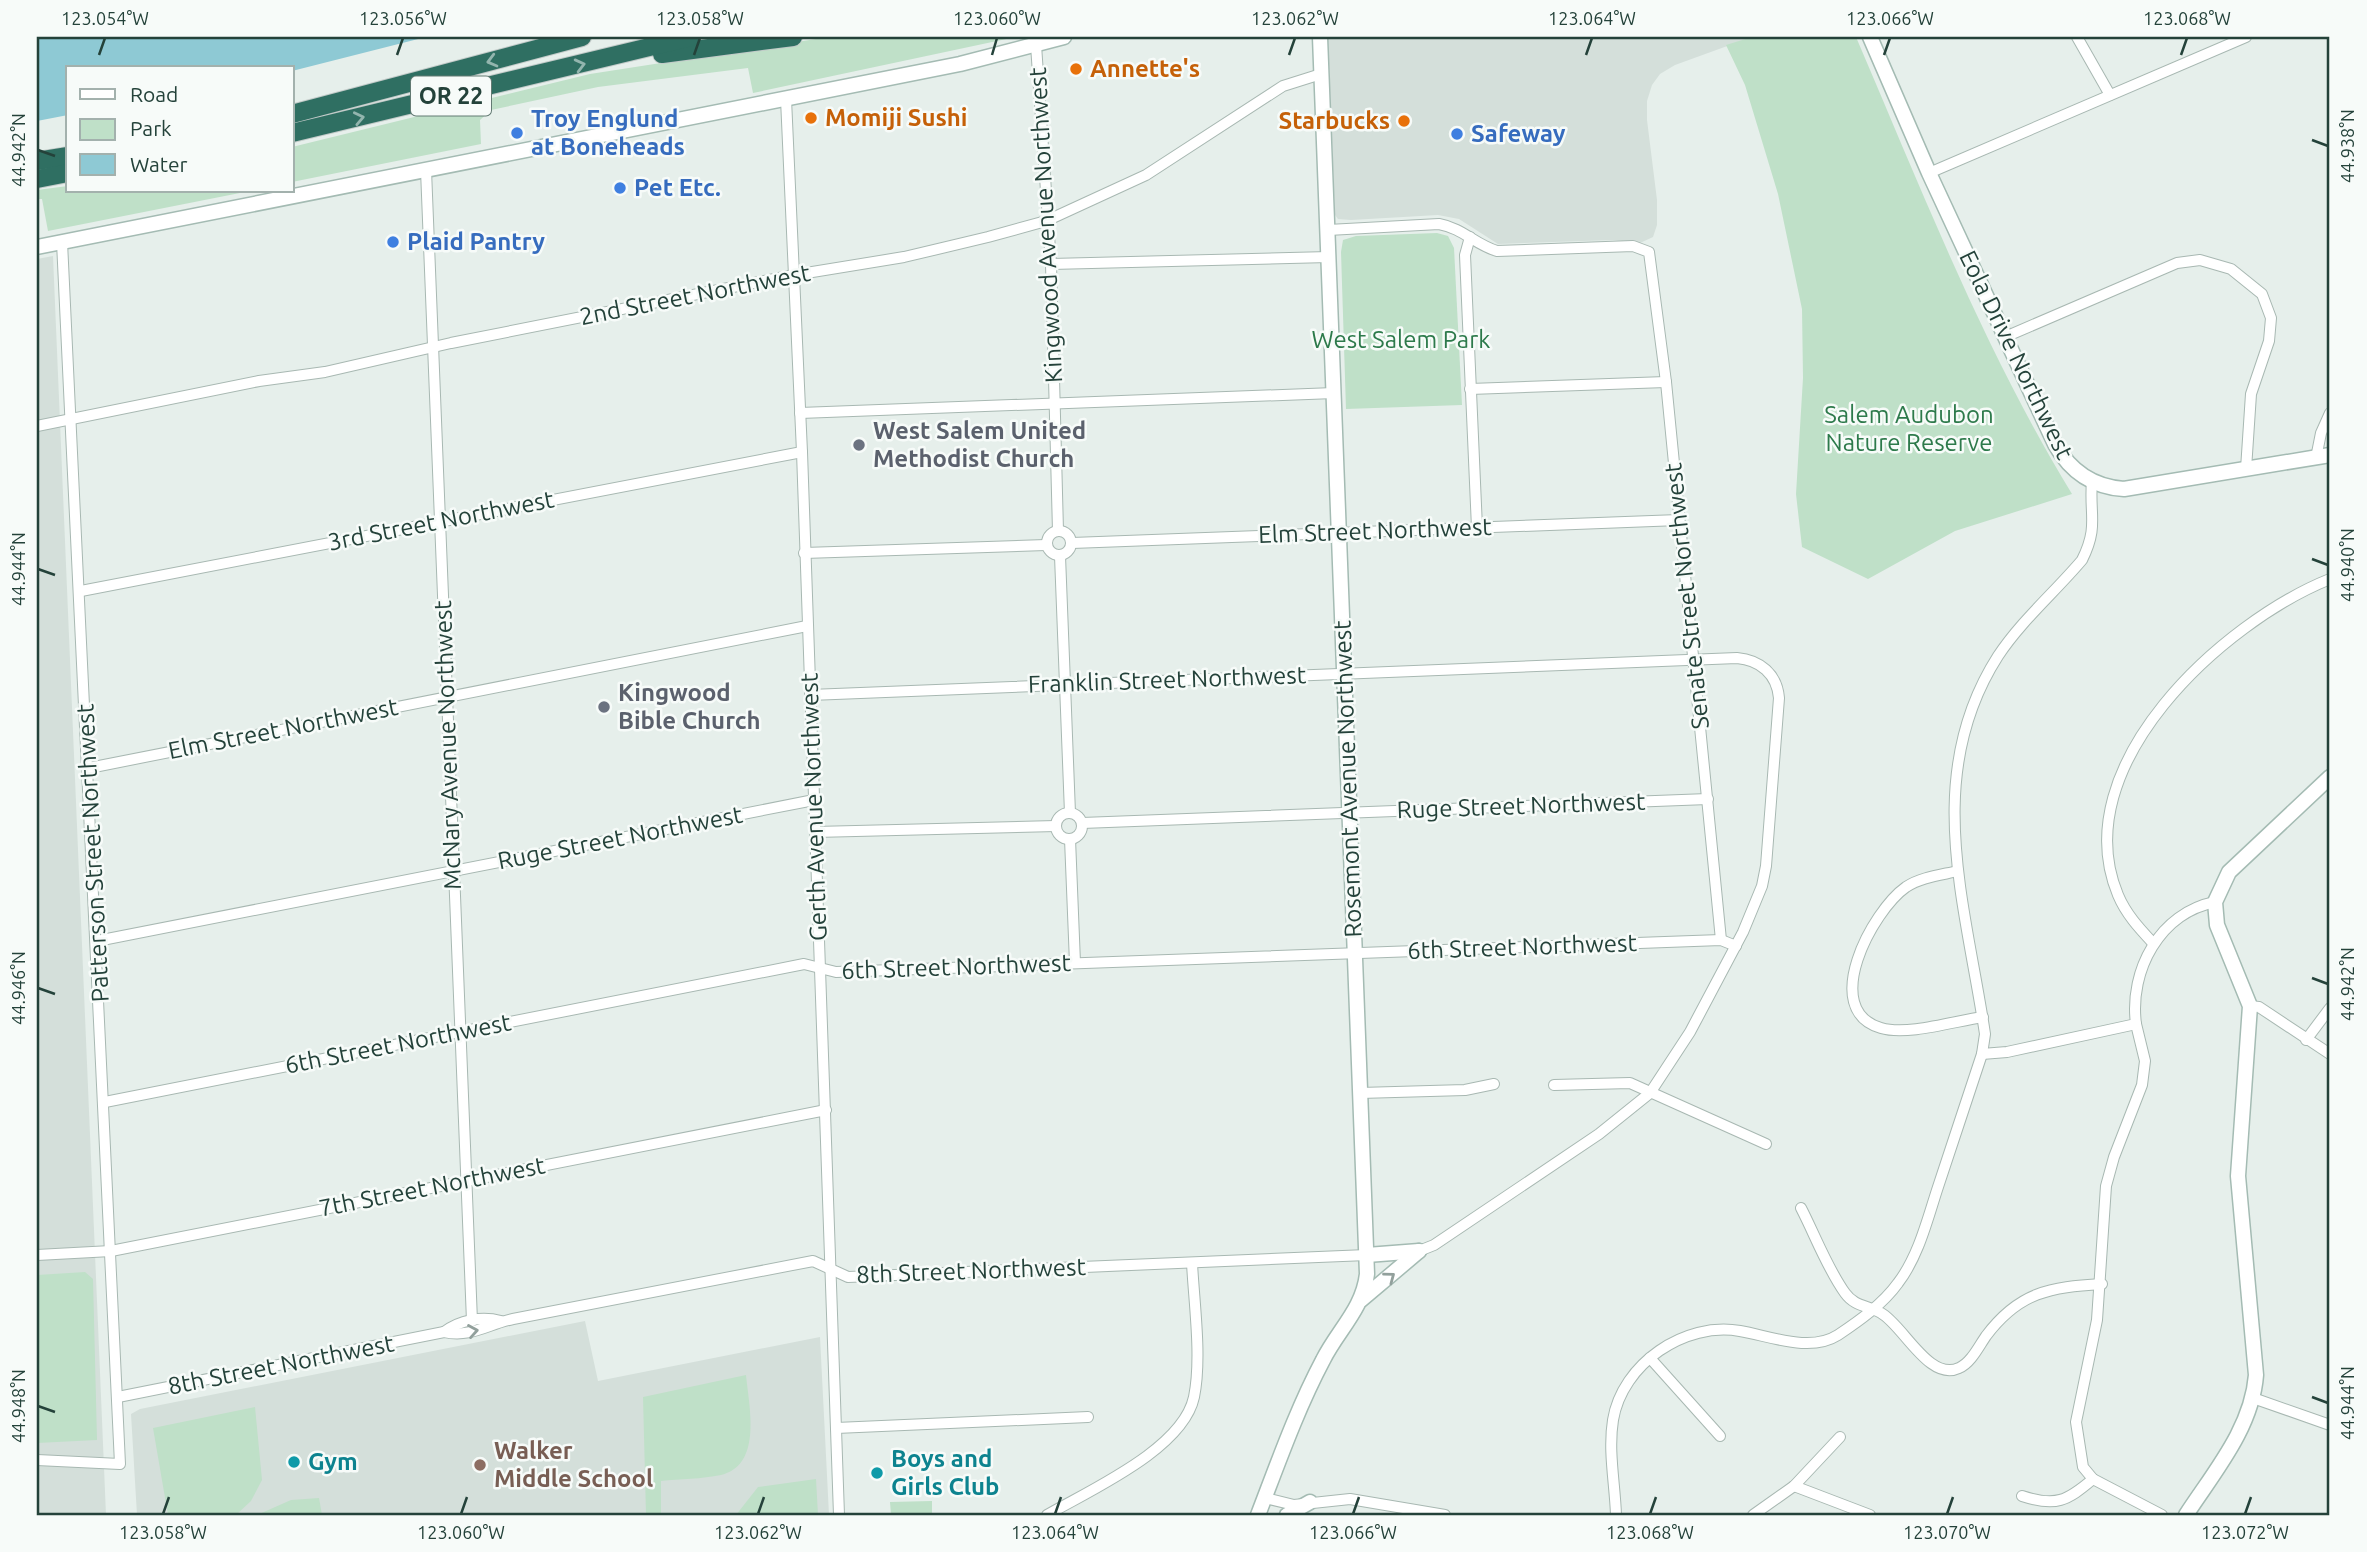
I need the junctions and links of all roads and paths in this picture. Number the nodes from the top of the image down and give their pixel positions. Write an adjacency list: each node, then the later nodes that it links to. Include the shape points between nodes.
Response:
1 (582, 37): 14 (highway, OR 22, one-way to 14)
2 (691, 37): 10 (highway, OR 22)
3 (793, 37): 10 (highway, OR 22)
4 (1064, 37): 9 (street)
5 (1320, 37): 11 (street, Rosemont Avenue Northwest)
6 (1870, 37): 20 (street, Eola Drive Northwest)
7 (2077, 37): 12 (street)
8 (2246, 37): 12 (street)
9 (1036, 45): 13 (street); 22 (street, Kingwood Avenue Northwest)
10 (610, 58): 15 (highway, OR 22, one-way to 10)
11 (1321, 74): 22 (street, 2nd Street Northwest, via 1283,86 1146,175); 23 (street, Rosemont Avenue Northwest)
12 (2110, 95): 20 (street)
13 (786, 99): 18 (street); 29 (street, Gerth Avenue Northwest)
14 (294, 113)
15 (294, 133)
16 (66, 156): 17 (highway)
17 (37, 161)
18 (426, 170): 25 (street); 31 (street, McNary Avenue Northwest)
19 (66, 173): 21 (highway)
20 (1928, 173): 30 (street, Eola Drive Northwest)
21 (37, 178)
22 (1046, 221): 28 (street, Kingwood Avenue Northwest); 29 (street, 2nd Street Northwest, via 904,257)
23 (1328, 230): 24 (street, via 1439,224); 27 (street, Rosemont Avenue Northwest)
24 (1470, 237): 32 (street, Senate Street Northwest, via 1497,251 1633,246 1649,252); 33 (street, via 1465,255)
25 (62, 242): 26 (street); 38 (street, Patterson Street Northwest)
26 (37, 247)
27 (1329, 257): 28 (street); 34 (street, Rosemont Avenue Northwest)
28 (1051, 264): 35 (street, Kingwood Avenue Northwest)
29 (794, 275): 31 (street, 2nd Street Northwest); 37 (street, Gerth Avenue Northwest)
30 (2005, 337): 42 (street, via 2177,263 2200,260 2231,269 2262,294 2271,318 2269,341 2250,394); 43 (street, Eola Drive Northwest, via 2061,455)
31 (433, 349): 38 (street, 2nd Street Northwest); 45 (street, McNary Avenue Northwest)
32 (1666, 382): 33 (street); 44 (street, Senate Street Northwest)
33 (1470, 389): 46 (street)
34 (1334, 393): 35 (street); 48 (street, Rosemont Avenue Northwest)
35 (1056, 403): 37 (street); 47 (street, Kingwood Avenue Northwest)
36 (2330, 413): 41 (street, via 2321,433)
37 (800, 414): 40 (street, Gerth Avenue Northwest)
38 (72, 420): 39 (street, 2nd Street Northwest); 54 (street, Patterson Street Northwest)
39 (37, 426)
40 (802, 452): 45 (street, 3rd Street Northwest); 51 (street, Gerth Avenue Northwest)
41 (2323, 457): 42 (street, Eola Drive Northwest)
42 (2246, 470): 43 (street, Eola Drive Northwest, via 2124,489)
43 (2092, 481): 72 (street, via 2094,528 2082,560 1999,654 1970,712 1958,748 1952,803)
44 (1679, 520): 46 (street, Elm Street Northwest); 56 (street, Senate Street Northwest)
45 (440, 522): 54 (street, 3rd Street Northwest); 60 (street, McNary Avenue Northwest)
46 (1477, 528): 48 (street, Elm Street Northwest)
47 (1058, 531): 49 (street, via 1065,532); 50 (street, via 1051,533)
48 (1339, 532): 49 (street, Elm Street Northwest); 57 (street, Rosemont Avenue Northwest)
49 (1072, 544): 52 (street, via 1067,554)
50 (1046, 545): 51 (street); 52 (street)
51 (804, 553): 55 (street, Gerth Avenue Northwest)
52 (1060, 556): 58 (street)
53 (2330, 579): 76 (street, via 2284,602 2206,659 2154,716 2123,770 2113,801 2109,868 2127,912)
54 (81, 591): 61 (street, Patterson Street Northwest)
55 (807, 626): 59 (street, Gerth Avenue Northwest); 60 (street, Elm Street Northwest)
56 (1692, 660): 57 (street, Franklin Street Northwest); 63 (street, Senate Street Northwest); 77 (street, Franklin Street Northwest, via 1748,659 1766,669 1778,687 1766,866 1754,909)
57 (1343, 674): 58 (street, Franklin Street Northwest); 66 (street, Rosemont Avenue Northwest)
58 (1065, 684): 59 (street, Franklin Street Northwest); 65 (street)
59 (810, 695): 64 (street, Gerth Avenue Northwest)
60 (446, 696): 61 (street, Elm Street Northwest); 71 (street, McNary Avenue Northwest)
61 (89, 768): 75 (street, Patterson Street Northwest)
62 (2330, 777): 73 (street, via 2229,872)
63 (1707, 799): 66 (street, Ruge Street Northwest); 74 (street, Senate Street Northwest)
64 (814, 800): 69 (street, Gerth Avenue Northwest); 71 (street, Ruge Street Northwest)
65 (1070, 813): 67 (street); 68 (street, via 1063,814)
66 (1350, 813): 67 (street, Ruge Street Northwest); 78 (street, Rosemont Avenue Northwest)
67 (1082, 823): 70 (street, via 1077,836)
68 (1056, 826): 69 (street); 70 (street, via 1059,834)
69 (815, 832): 80 (street, Gerth Avenue Northwest)
70 (1070, 838): 79 (street)
71 (453, 871): 75 (street, Ruge Street Northwest); 85 (street, McNary Avenue Northwest)
72 (1958, 871): 83 (street); 83 (street, via 1907,886 1882,911 1860,958 1851,995 1853,1008 1885,1030)
73 (2215, 902): 76 (street, via 2198,906); 81 (street, via 2217,925)
74 (1721, 940): 77 (street, 6th Street Northwest); 78 (street, 6th Street Northwest)
75 (97, 941): 93 (street, Patterson Street Northwest)
76 (2152, 942): 84 (street, via 2135,986)
77 (1736, 946): 92 (street)
78 (1354, 953): 79 (street, 6th Street Northwest); 91 (street, Rosemont Avenue Northwest)
79 (1074, 963): 80 (street, 6th Street Northwest, via 836,972)
80 (821, 968): 85 (street, 6th Street Northwest, via 804,964); 94 (street, Gerth Avenue Northwest)
81 (2250, 1006): 86 (street, via 2259,1007); 112 (street, via 2238,1176 2256,1362)
82 (2330, 1008): 86 (street)
83 (1983, 1017): 87 (street)
84 (2136, 1024): 87 (street); 104 (street, via 2145,1061 2143,1085 2106,1186)
85 (460, 1031): 93 (street, 6th Street Northwest); 96 (street, McNary Avenue Northwest)
86 (2306, 1040): 88 (street)
87 (1982, 1054): 106 (street, via 1920,1243 1900,1281)
88 (2330, 1054)
89 (1494, 1084): 91 (street, via 1465,1090)
90 (1554, 1084): 92 (street, via 1630,1083)
91 (1360, 1093): 101 (street, Rosemont Avenue Northwest)
92 (1650, 1093): 95 (street); 99 (street, via 1591,1139)
93 (104, 1102): 98 (street, Patterson Street Northwest)
94 (826, 1110): 96 (street, 7th Street Northwest); 103 (street, Gerth Avenue Northwest)
95 (1766, 1144)
96 (466, 1180): 98 (street, 7th Street Northwest); 107 (street, McNary Avenue Northwest)
97 (1801, 1208): 106 (street, via 1845,1294)
98 (111, 1251): 100 (street, 7th Street Northwest); 111 (street, Patterson Street Northwest)
99 (1419, 1251): 101 (street); 105 (street, one-way to 99)
100 (37, 1255)
101 (1367, 1255): 102 (street, 8th Street Northwest); 105 (street, Rosemont Avenue Northwest)
102 (1192, 1262): 103 (street, 8th Street Northwest, via 848,1276); 125 (street, via 1196,1382 1185,1417 1160,1448)
103 (831, 1268): 108 (street, 8th Street Northwest, via 813,1261); 115 (street, Gerth Avenue Northwest)
104 (2102, 1284): 106 (street, via 2038,1292 1995,1324 1966,1363 1949,1371 1928,1361 1883,1313); 119 (street, via 2076,1422 2083,1468)
105 (1361, 1301): 122 (street, Rosemont Avenue Northwest, via 1322,1361)
106 (1872, 1309): 110 (street, via 1835,1337 1814,1344 1713,1329 1686,1336)
107 (472, 1321): 108 (street, 8th Street Northwest); 109 (street, 8th Street Northwest)
108 (501, 1321): 109 (street, 8th Street Northwest, one-way to 108, via 455,1335 491,1328)
109 (444, 1332): 111 (street, 8th Street Northwest)
110 (1650, 1358): 116 (street); 129 (street, via 1620,1397 1613,1418)
111 (118, 1398): 118 (street, Patterson Street Northwest, via 120,1464)
112 (2253, 1398): 114 (street); 133 (street, via 2238,1435)
113 (1088, 1417): 115 (street)
114 (2330, 1425)
115 (836, 1428): 124 (street, Gerth Avenue Northwest)
116 (1720, 1436)
117 (1840, 1437): 120 (street)
118 (37, 1460)
119 (2093, 1479): 121 (street, via 2073,1496 2055,1502); 132 (street)
120 (1794, 1486): 130 (street); 131 (street)
121 (2022, 1496)
122 (1265, 1498): 123 (street, via 1282,1504); 126 (street, Rosemont Avenue Northwest)
123 (1310, 1502): 127 (street); 128 (street, via 1350,1499)
124 (839, 1515)
125 (1046, 1515)
126 (1258, 1515)
127 (1287, 1515)
128 (1445, 1515)
129 (1616, 1515)
130 (1753, 1515)
131 (1870, 1515)
132 (2162, 1515)
133 (2186, 1515)

